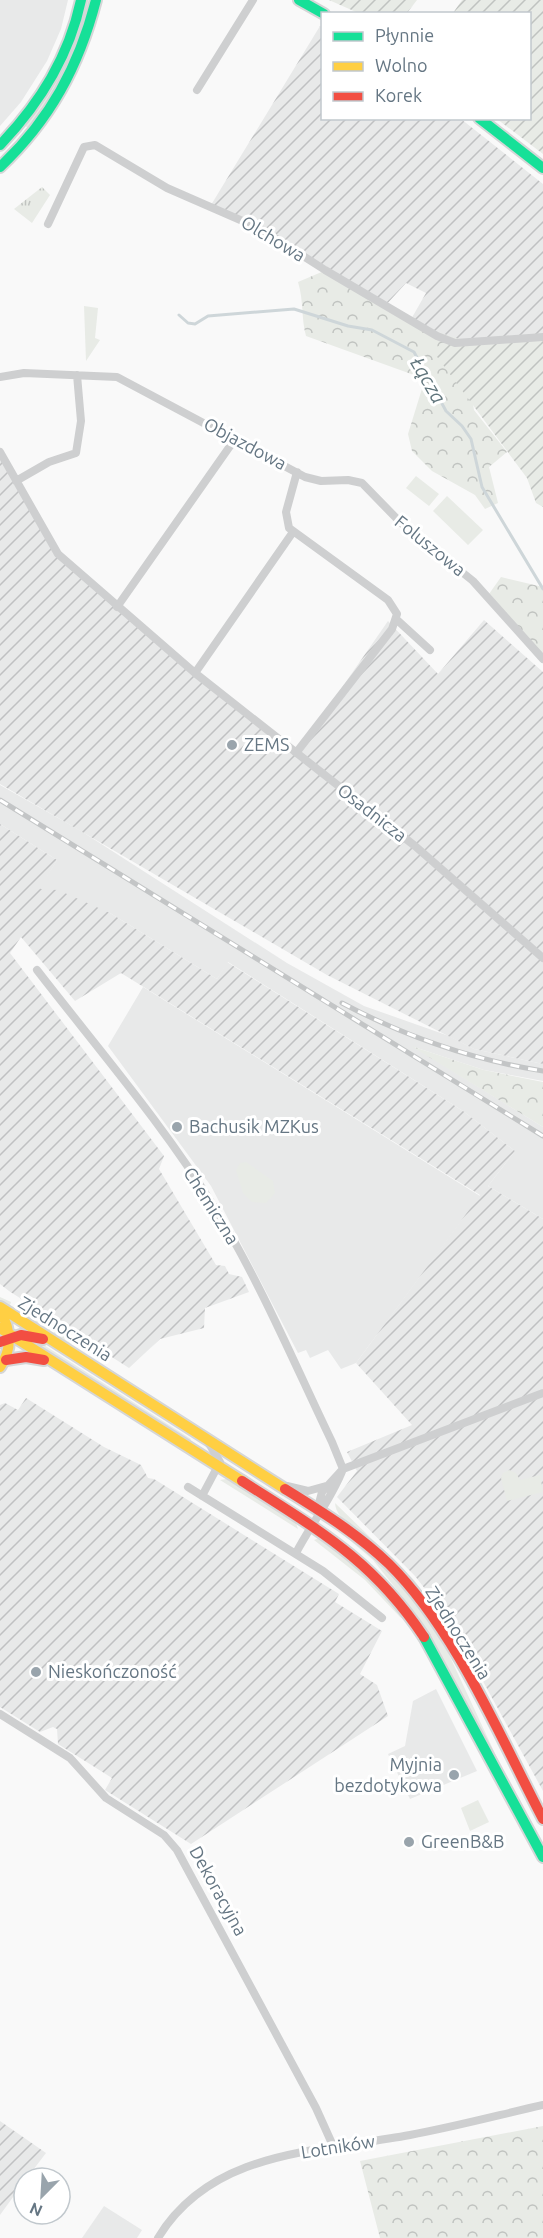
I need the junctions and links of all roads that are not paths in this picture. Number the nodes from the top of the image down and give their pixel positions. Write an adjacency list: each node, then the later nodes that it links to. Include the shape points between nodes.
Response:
1 (81, 0): 8 (main road, via 72,35 51,80 31,111)
2 (96, 0): 9 (main road, via 87,38 64,90 29,138)
3 (253, 0): 6 (street)
4 (299, 0): 5 (main road)
5 (321, 12)
6 (197, 90)
7 (482, 120): 10 (main road)
8 (0, 145)
9 (0, 167)
10 (543, 168)
11 (48, 224): 12 (street, Olchowa, via 84,147 95,145 167,188 261,229 437,336 455,343)
12 (543, 337)
13 (77, 375): 14 (street, Objazdowa); 15 (street, Objazdowa, via 117,377); 18 (street, via 81,422 76,453 49,462)
14 (0, 376)
15 (235, 439): 17 (street, Objazdowa); 20 (street)
16 (0, 452): 18 (street, Osadnicza)
17 (297, 472): 19 (street, Objazdowa, via 286,512); 23 (street, Foluszowa, via 321,481 362,483 401,523 461,570)
18 (16, 481): 20 (street, Osadnicza, via 58,554)
19 (293, 532): 21 (street, via 388,600 394,606); 24 (street)
20 (117, 607): 24 (street, Osadnicza)
21 (396, 619): 22 (street); 25 (street)
22 (430, 650)
23 (543, 659)
24 (195, 674): 25 (street, Osadnicza)
25 (297, 753): 26 (street, Osadnicza, via 415,846)
26 (543, 958)
27 (37, 970): 39 (street, Chemiczna, via 154,1119 216,1210 245,1262)
28 (0, 1309): 30 (main road); 32 (main road, Zjednoczenia)
29 (0, 1328): 30 (main road, Zjednoczenia)
30 (11, 1336): 31 (main road); 32 (main road, via 33,1335); 33 (main road, Zjednoczenia); 34 (main road)
31 (0, 1342)
32 (58, 1344): 36 (main road, Zjednoczenia)
33 (51, 1362): 34 (main road, via 26,1357); 38 (main road, Zjednoczenia)
34 (3, 1363)
35 (543, 1393): 39 (street)
36 (203, 1436): 37 (main road, Zjednoczenia); 38 (street, Zjednoczenia, via 215,1450)
37 (242, 1461): 38 (street); 40 (main road, Zjednoczenia)
38 (218, 1467): 43 (street); 45 (main road, Zjednoczenia)
39 (343, 1468): 41 (street); 44 (street, via 331,1498)
40 (277, 1483): 41 (street, via 308,1491); 44 (main road, Zjednoczenia)
41 (326, 1486): 44 (street)
42 (189, 1487): 43 (street)
43 (202, 1496): 46 (street)
44 (319, 1510): 45 (street); 49 (main road, Zjednoczenia, via 382,1558 420,1600 454,1654)
45 (314, 1527): 46 (street); 50 (main road, Zjednoczenia, via 374,1572 419,1628)
46 (296, 1553): 47 (street)
47 (382, 1618)
48 (0, 1714): 52 (street, Dekoracyjna, via 70,1758 106,1798 164,1835 177,1850)
49 (543, 1819)
50 (543, 1857)
51 (543, 2105): 52 (street, Lotników)
52 (334, 2148): 53 (street, Lotników, via 273,2157 212,2182 183,2207)
53 (158, 2238)

